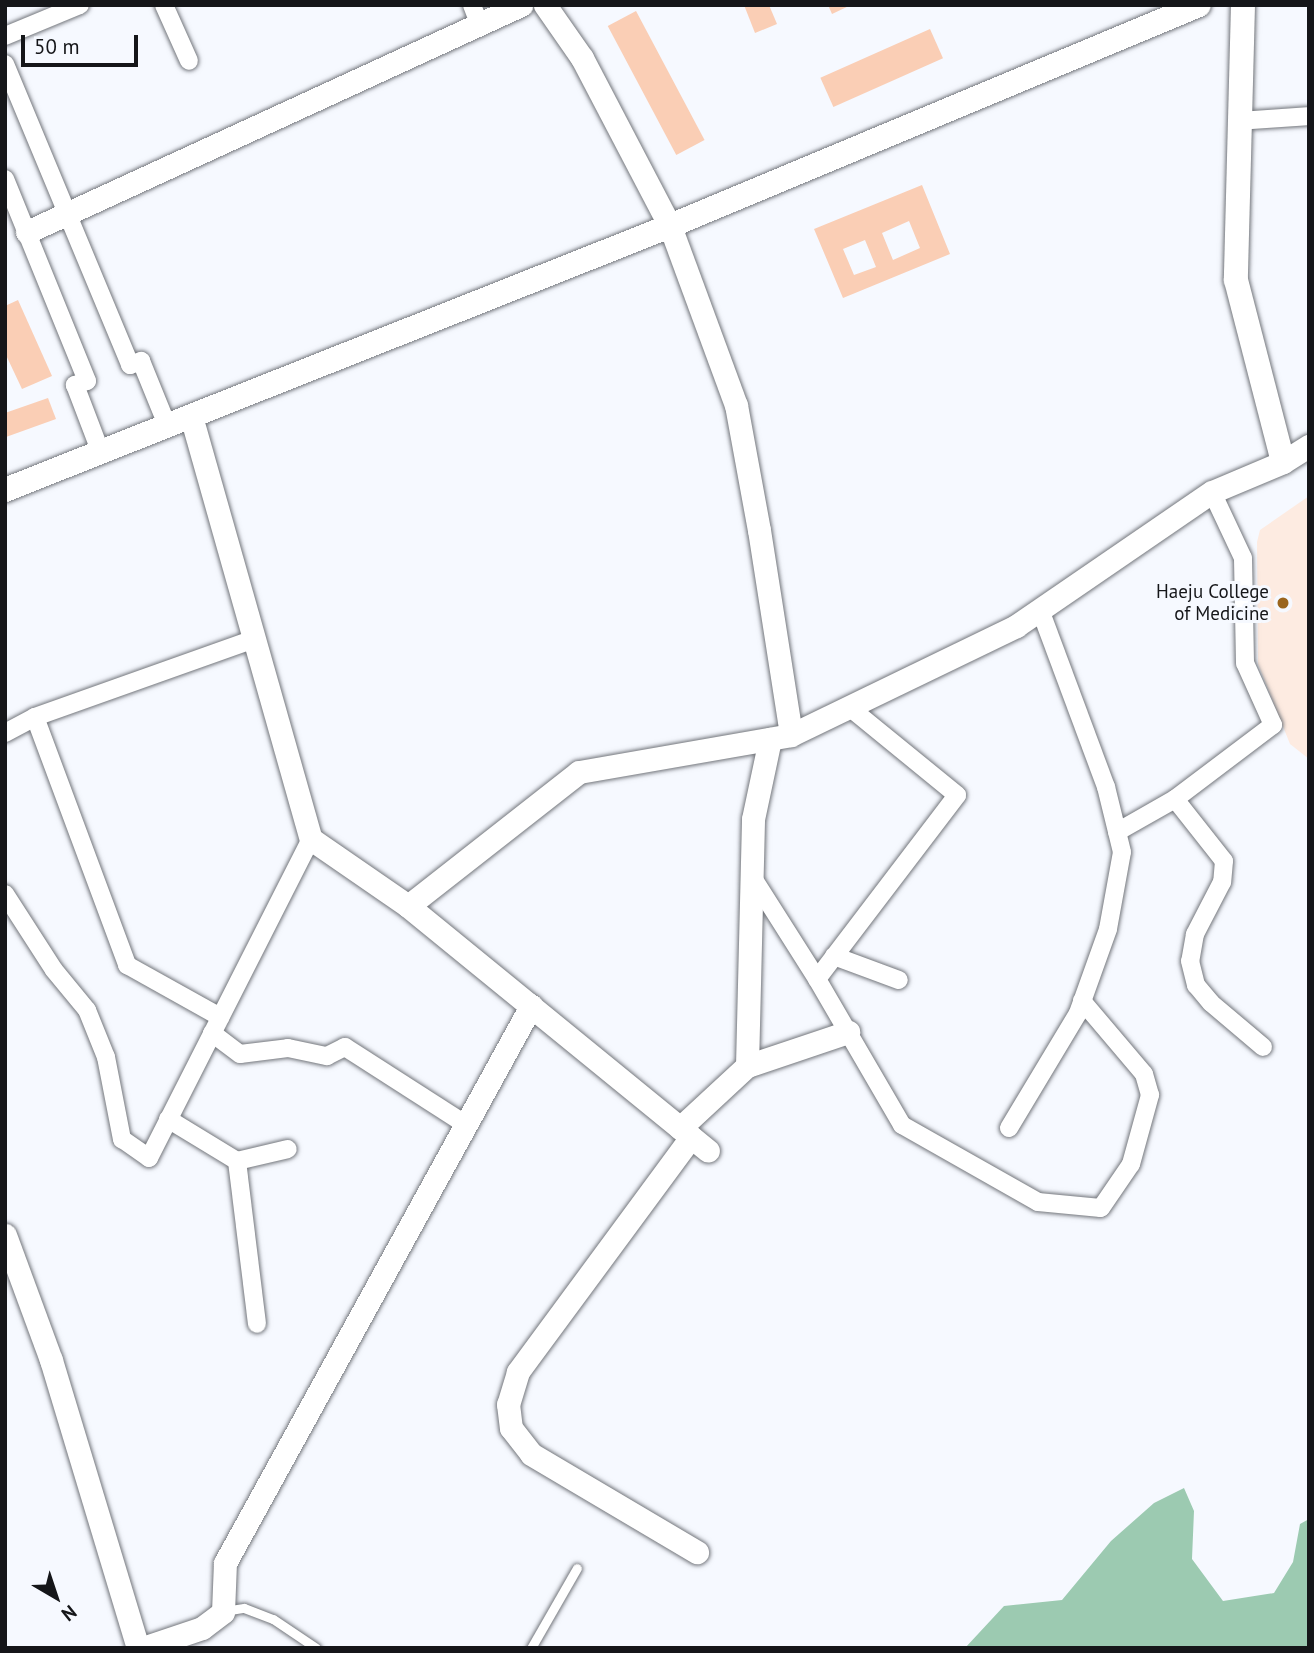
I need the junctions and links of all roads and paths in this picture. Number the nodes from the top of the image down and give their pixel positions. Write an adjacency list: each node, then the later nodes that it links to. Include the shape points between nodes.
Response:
1 (80, 5): 8 (street)
2 (164, 5): 9 (street)
3 (521, 5): 7 (street)
4 (545, 5): 15 (street, via 582,58)
5 (1199, 5): 15 (main road)
6 (1243, 5): 12 (main road)
7 (476, 15): 14 (street)
8 (5, 36)
9 (189, 61)
10 (5, 64): 14 (street)
11 (1309, 116): 12 (street)
12 (1238, 121): 21 (main road, via 1236,280)
13 (5, 179): 16 (street)
14 (67, 215): 16 (street); 18 (street, via 130,365 141,361)
15 (670, 226): 17 (main road); 29 (street, via 739,416)
16 (27, 232): 20 (street, via 87,381 75,385)
17 (191, 416): 18 (main road); 25 (street)
18 (167, 425): 20 (main road)
19 (1309, 446): 21 (street)
20 (101, 453): 22 (main road)
21 (1283, 462): 23 (street)
22 (5, 490)
23 (1212, 492): 24 (street); 30 (street, via 1243,558 1245,663 1273,724)
24 (1040, 610): 26 (street, via 1016,626); 31 (street, via 1106,787)
25 (254, 639): 27 (street); 32 (street)
26 (849, 706): 29 (street); 36 (street, via 957,795)
27 (35, 718): 28 (street); 41 (street, via 127,965)
28 (5, 733)
29 (780, 737): 33 (street, via 753,819); 35 (street, via 579,772)
30 (1175, 799): 31 (street); 43 (street, via 1224,861 1222,882 1195,934 1190,961 1196,985)
31 (1117, 832): 39 (street, via 1122,852 1108,929)
32 (311, 839): 35 (street); 41 (street)
33 (753, 878): 37 (street); 44 (street)
34 (5, 894): 45 (street, via 54,970 87,1010 106,1057 122,1139 149,1158)
35 (408, 906): 40 (street)
36 (834, 956): 37 (street); 38 (street)
37 (817, 979): 42 (street)
38 (899, 980)
39 (1082, 1001): 42 (street, via 1144,1074 1150,1096 1131,1164 1101,1208 1038,1202 902,1125); 47 (street)
40 (531, 1006): 46 (street); 48 (street)
41 (216, 1025): 45 (street); 46 (street, via 240,1054 288,1048 327,1056 345,1047)
42 (848, 1032): 44 (street)
43 (1263, 1046)
44 (747, 1066): 48 (street)
45 (168, 1119): 50 (street)
46 (465, 1124): 55 (street, via 225,1563)
47 (1009, 1128)
48 (693, 1139): 53 (street, via 518,1372 508,1404 511,1428 531,1454)
49 (288, 1149): 50 (street)
50 (237, 1161): 52 (street)
51 (5, 1235): 56 (street, via 51,1360)
52 (257, 1324)
53 (697, 1552)
54 (578, 1569): 58 (lane)
55 (222, 1612): 56 (street, via 202,1628); 57 (lane, via 254,1611)
56 (140, 1648)
57 (316, 1648)
58 (531, 1648)

